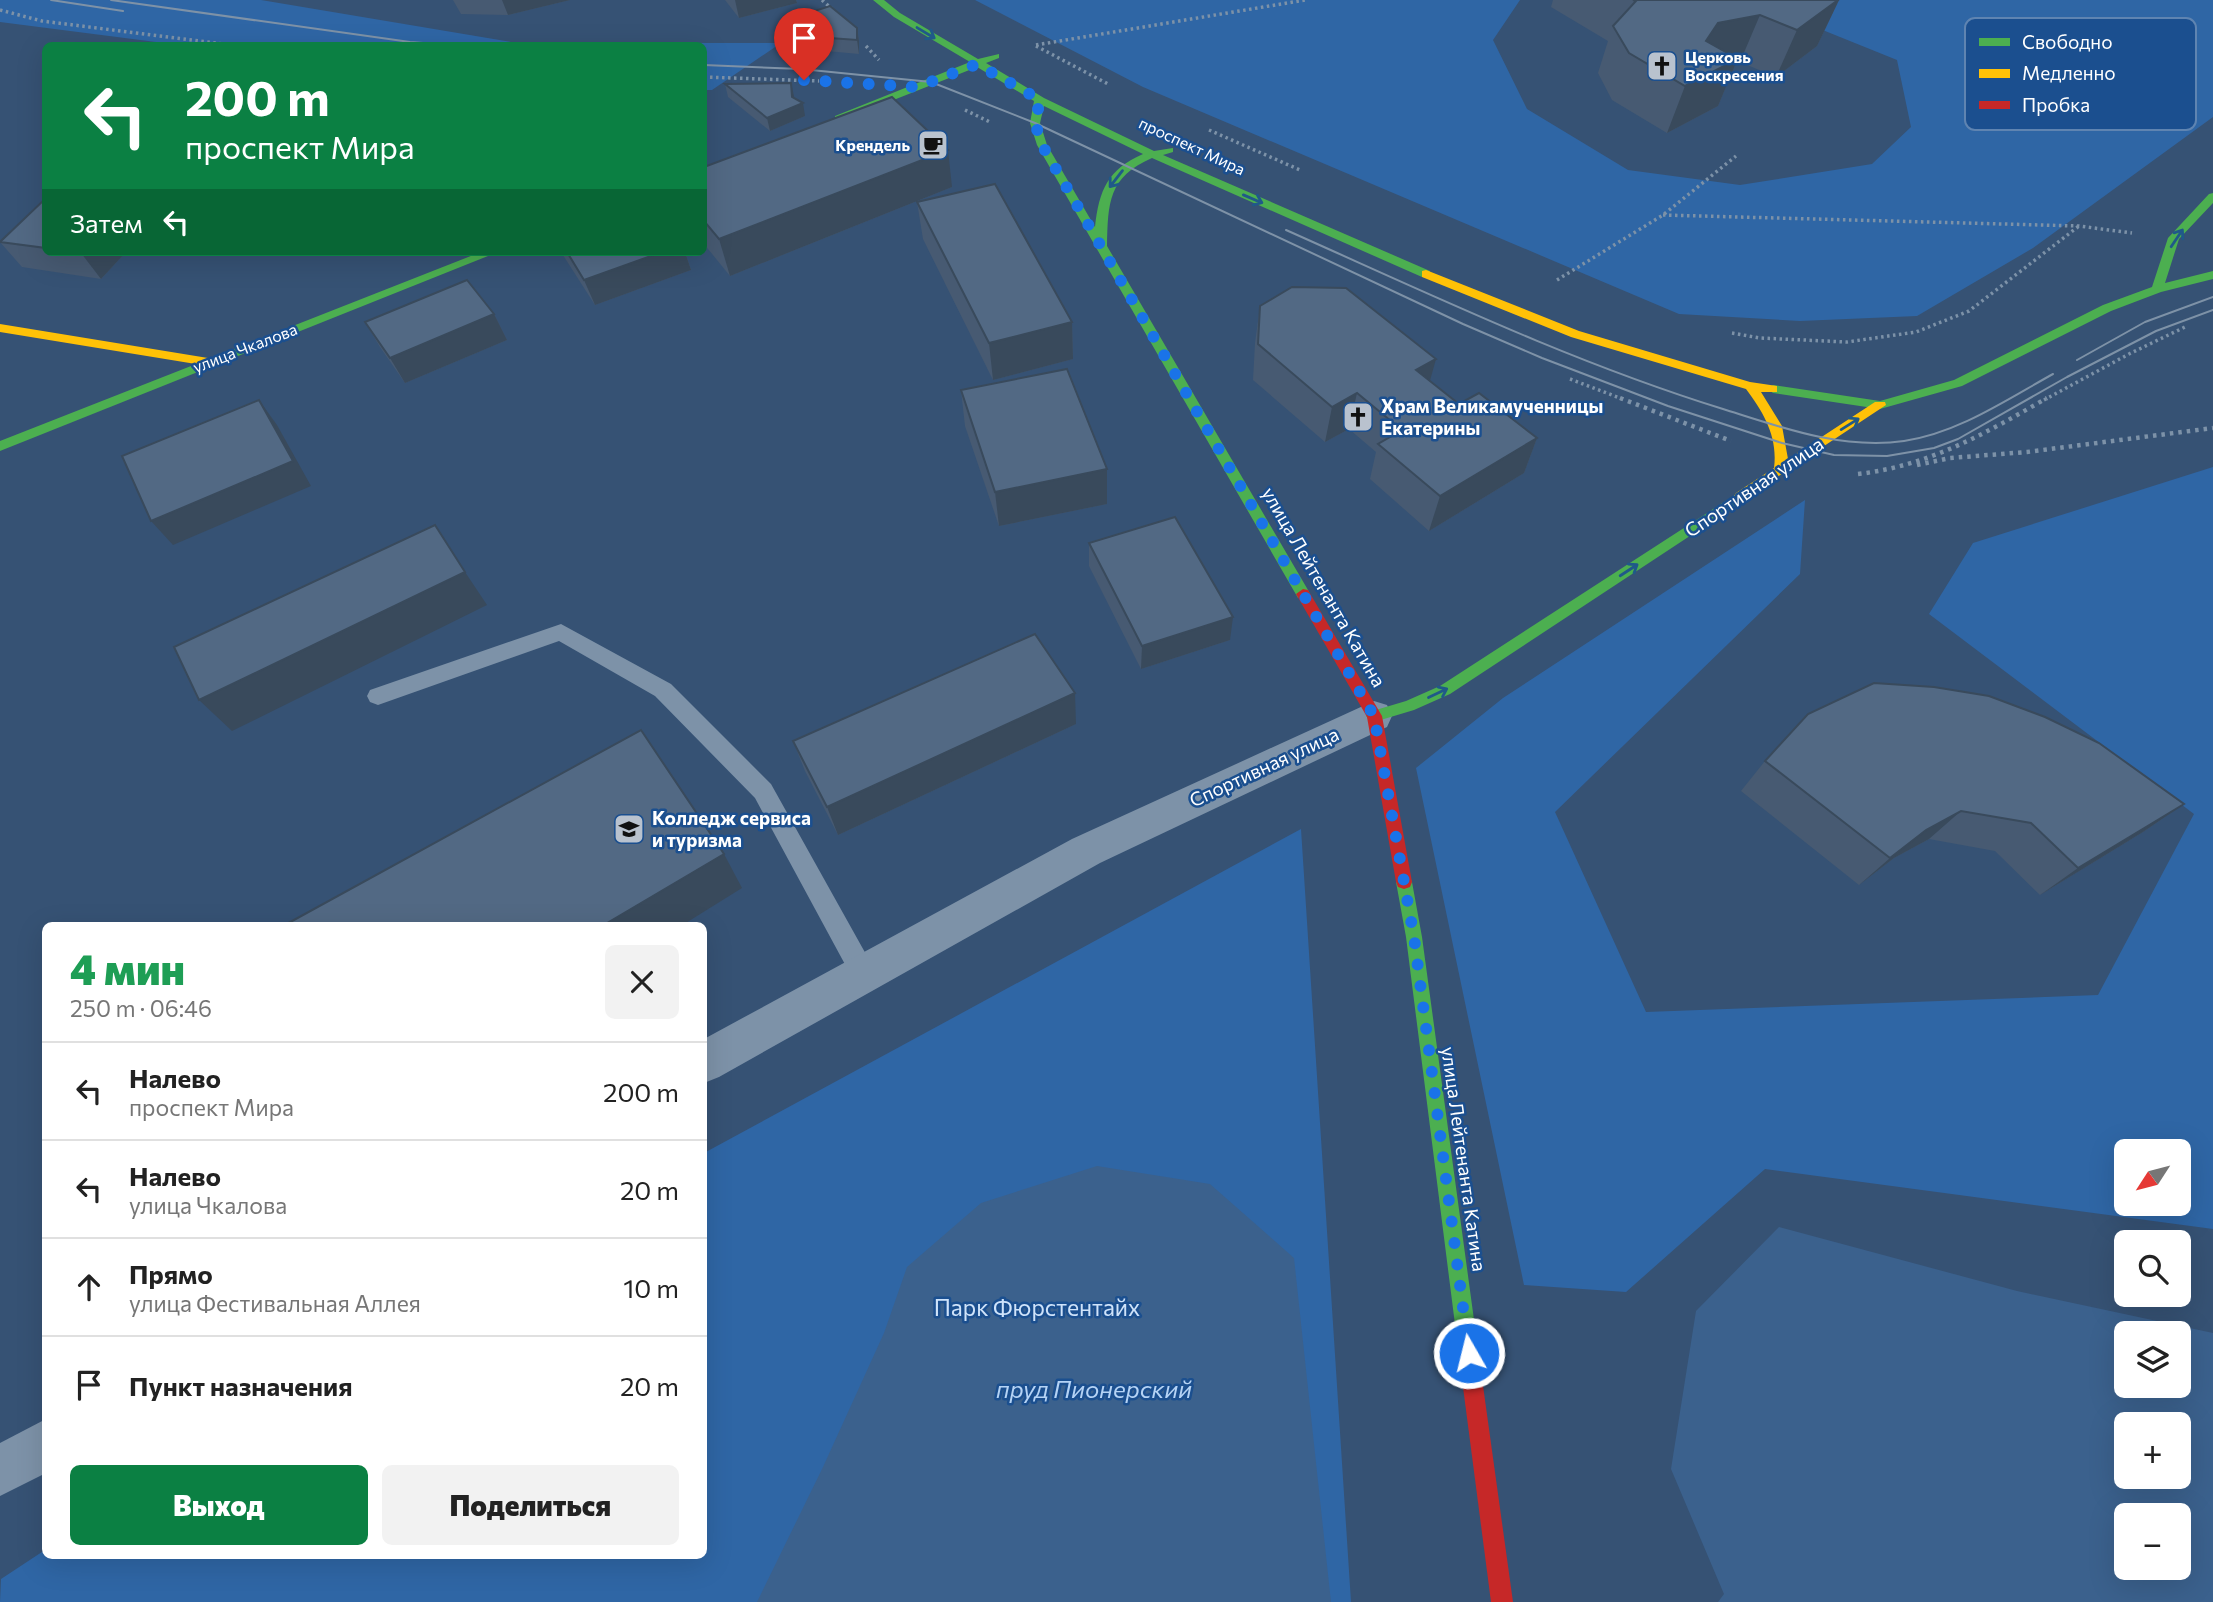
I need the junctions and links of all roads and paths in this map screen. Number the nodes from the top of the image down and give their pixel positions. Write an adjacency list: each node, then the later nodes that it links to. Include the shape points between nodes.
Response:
1 (878, 0): 6 (street, one-way to 6)
2 (1304, 0): 9 (path, via 1034,45)
3 (0, 10): 5 (path, via 42,21)
4 (982, 40): 6 (street, via 1009,56)
5 (207, 42)
6 (977, 64): 10 (street); 11 (street)
7 (707, 77): 8 (path)
8 (829, 82)
9 (1112, 86)
10 (1040, 100): 14 (street); 20 (street, улица Лейтенанта Катина, via 1035,123 1042,145)
11 (825, 123)
12 (1207, 129): 16 (path)
13 (1162, 132): 14 (street, проспект Мира, via 1186,147)
14 (1149, 153): 20 (street, one-way to 20, via 1114,178 1103,199); 25 (street, one-way to 25)
15 (1736, 156): 19 (path)
16 (1302, 171)
17 (2213, 196): 24 (street, one-way to 17, via 2174,238)
18 (1323, 211): 25 (street)
19 (1663, 215): 23 (path, via 1557,280); 27 (path, via 2079,226 1969,311 1916,332 1847,342)
20 (1101, 246): 36 (street, улица Лейтенанта Катина)
21 (482, 256): 28 (street, улица Чкалова)
22 (2213, 275): 24 (street)
23 (1568, 285)
24 (2157, 289): 30 (street, via 2107,308 1958,383)
25 (1466, 291): 29 (street, via 1574,334)
26 (0, 328): 28 (street)
27 (1723, 332)
28 (208, 362): 32 (street, улица Чкалова)
29 (1750, 386): 30 (street); 33 (street, via 1771,414 1781,440)
30 (1880, 405): 33 (street, Спортивная улица, one-way to 30)
31 (2213, 428): 34 (path, via 1950,458)
32 (0, 446)
33 (1780, 471): 36 (street, Спортивная улица, one-way to 33, via 1445,690)
34 (1878, 473)
35 (378, 696): 37 (lane, via 561,632 663,690 763,791)
36 (1374, 716): 37 (street, Спортивная улица, via 1086,851); 41 (street, улица Лейтенанта Катина, via 1414,937)
37 (863, 973): 38 (street, Спортивная улица)
38 (707, 1060)
39 (42, 1446): 40 (street)
40 (0, 1471)
41 (1502, 1602)

